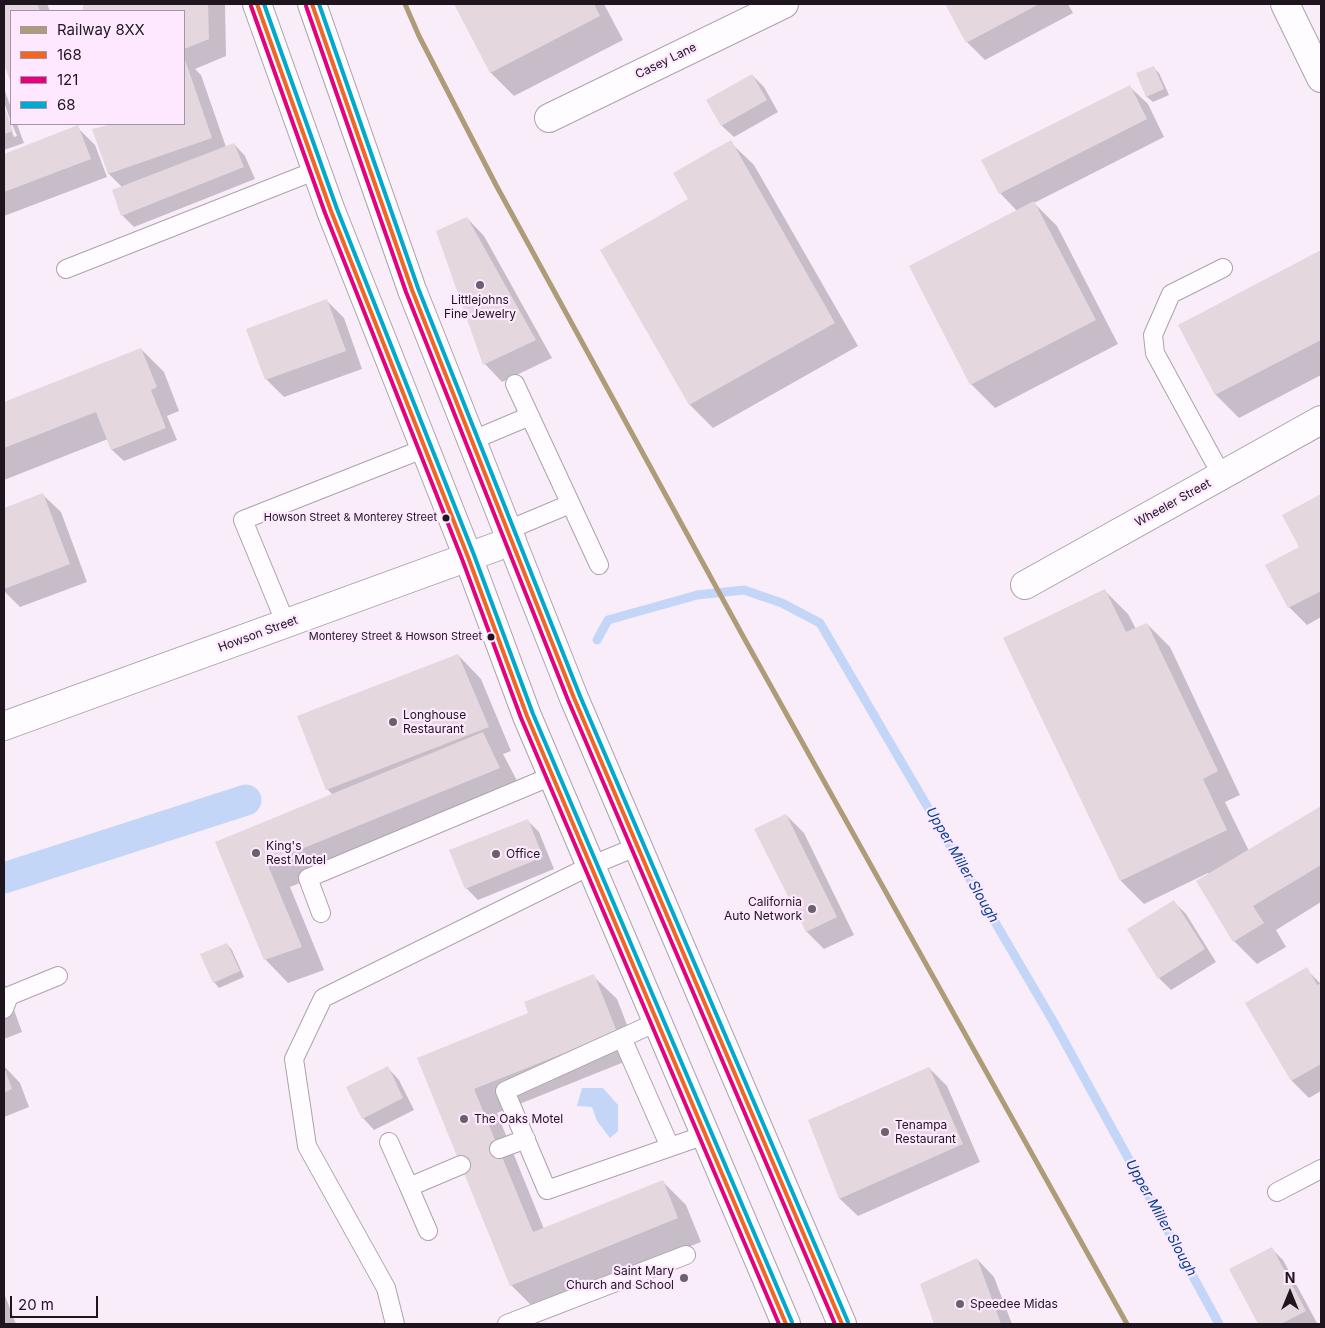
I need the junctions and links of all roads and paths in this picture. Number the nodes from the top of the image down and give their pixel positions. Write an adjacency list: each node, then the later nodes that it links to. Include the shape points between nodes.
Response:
1 (257, 4): 7 (main road)
2 (312, 4): 13 (main road, via 393,237)
3 (784, 4): 6 (main road, Casey Lane)
4 (1285, 4): 5 (main road)
5 (1321, 78)
6 (549, 118)
7 (317, 170): 9 (lane); 14 (main road)
8 (1223, 268): 15 (lane, via 1171,294 1153,335 1156,353)
9 (66, 269)
10 (516, 384): 11 (lane)
11 (530, 416): 13 (lane); 16 (lane)
12 (1321, 420): 15 (main road, Wheeler Street)
13 (472, 440): 17 (main road)
14 (423, 449): 18 (main road); 21 (lane, via 243,520)
15 (1222, 476): 20 (main road, Wheeler Street)
16 (570, 504): 17 (lane); 19 (lane)
17 (510, 536): 18 (main road, Howson Street); 24 (main road)
18 (468, 557): 21 (main road, Howson Street); 23 (main road)
19 (599, 565)
20 (1025, 585)
21 (286, 624): 22 (main road, Howson Street)
22 (4, 726)
23 (552, 776): 25 (main road); 26 (lane, via 308,878)
24 (636, 847): 25 (lane); 45 (main road)
25 (590, 866): 29 (main road); 42 (lane, via 323,998 294,1058 307,1146 386,1288)
26 (321, 913)
27 (58, 976): 28 (lane, via 9,996)
28 (4, 1009)
29 (657, 1022): 30 (lane); 31 (main road)
30 (622, 1038): 32 (lane, via 505,1091); 34 (lane)
31 (705, 1135): 34 (lane); 44 (main road)
32 (526, 1139): 34 (lane, via 547,1190); 35 (lane)
33 (389, 1142): 38 (lane)
34 (670, 1147)
35 (499, 1149)
36 (461, 1165): 38 (lane)
37 (1321, 1169): 39 (lane)
38 (409, 1187): 40 (lane)
39 (1277, 1192)
40 (428, 1231)
41 (686, 1255): 43 (lane)
42 (395, 1324)
43 (507, 1324)
44 (786, 1324)
45 (842, 1324)

